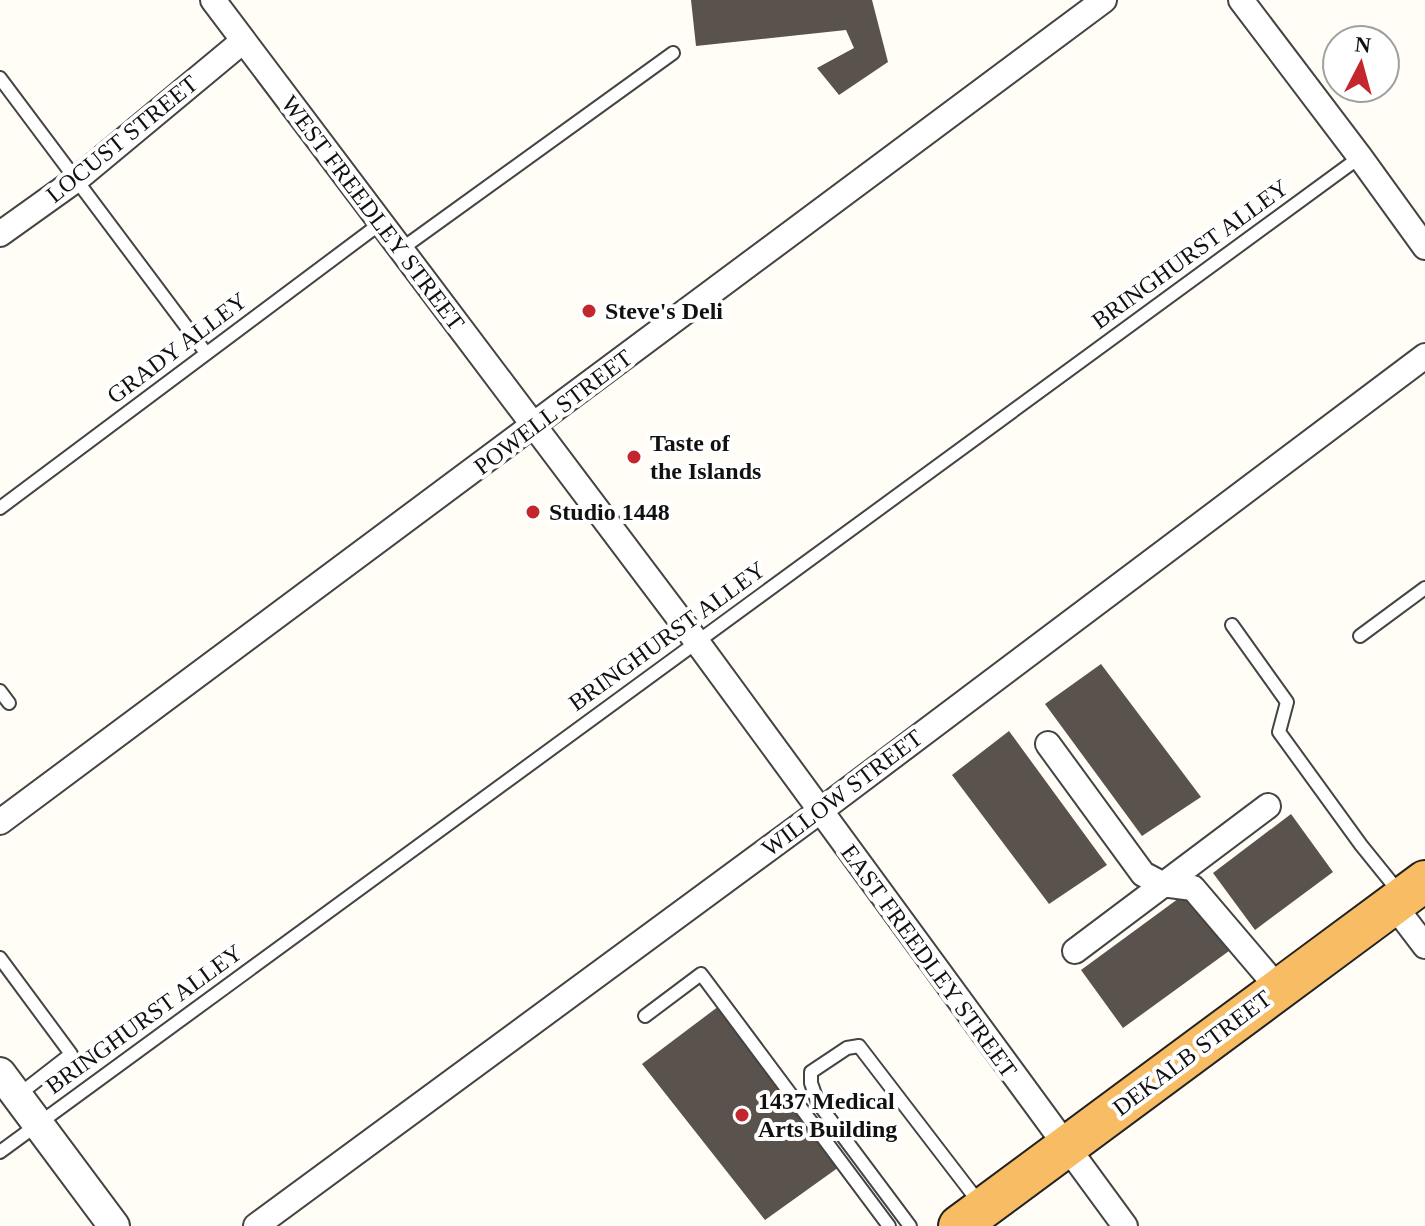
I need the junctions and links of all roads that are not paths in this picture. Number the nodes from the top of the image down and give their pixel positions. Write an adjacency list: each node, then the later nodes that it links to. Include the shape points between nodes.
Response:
1 (213, 0): 4 (street, WEST FREEDLEY STREET)
2 (1104, 0): 15 (street, POWELL STREET)
3 (1241, 0): 7 (street)
4 (243, 41): 8 (street, LOCUST STREET); 9 (street, WEST FREEDLEY STREET)
5 (673, 53): 12 (lane)
6 (0, 78): 8 (lane)
7 (1360, 157): 11 (street); 20 (lane, BRINGHURST ALLEY)
8 (77, 179): 10 (street, LOCUST STREET); 13 (lane)
9 (381, 223): 12 (street, WEST FREEDLEY STREET); 13 (lane, GRADY ALLEY)
10 (0, 234)
11 (1425, 247)
12 (400, 250): 15 (street, WEST FREEDLEY STREET)
13 (206, 353): 16 (lane, GRADY ALLEY)
14 (1425, 356): 25 (street, WILLOW STREET)
15 (535, 425): 20 (street, EAST FREEDLEY STREET); 26 (street, POWELL STREET)
16 (0, 508)
17 (1425, 588): 19 (lane)
18 (1232, 625): 28 (lane, via 1287,702 1279,732 1361,845)
19 (1360, 636)
20 (697, 642): 25 (street, EAST FREEDLEY STREET); 35 (lane, BRINGHURST ALLEY)
21 (0, 691): 22 (lane)
22 (9, 703)
23 (1048, 744): 27 (street, via 1143,874)
24 (1268, 806): 27 (street)
25 (820, 811): 36 (street, EAST FREEDLEY STREET); 40 (street, WILLOW STREET)
26 (0, 822)
27 (1162, 884): 30 (street); 32 (street, via 1193,888)
28 (1407, 894): 29 (street); 32 (highway, DEKALB STREET)
29 (1425, 946)
30 (1075, 951)
31 (0, 958): 34 (lane, via 71,1054)
32 (1279, 989): 36 (highway, DEKALB STREET)
33 (645, 1016): 41 (lane, via 701,974)
34 (8, 1084): 35 (street)
35 (38, 1124): 37 (lane, BRINGHURST ALLEY); 39 (street)
36 (1065, 1147): 38 (highway, DEKALB STREET); 43 (street, EAST FREEDLEY STREET)
37 (0, 1152)
38 (971, 1217): 42 (lane, via 859,1046 847,1048 811,1072 818,1103)
39 (114, 1226)
40 (256, 1226)
41 (889, 1226)
42 (910, 1226)
43 (1125, 1226)

